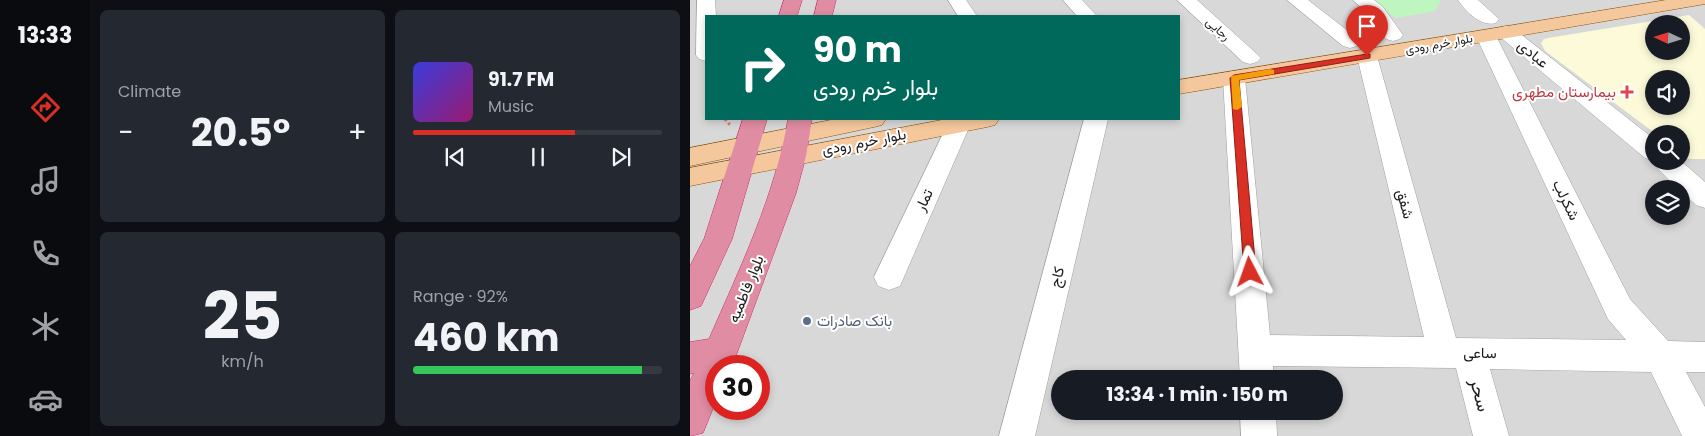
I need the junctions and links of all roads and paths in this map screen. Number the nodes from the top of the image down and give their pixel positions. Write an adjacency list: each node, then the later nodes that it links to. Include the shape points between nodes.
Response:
1 (706, 0): 12 (street)
2 (793, 0): 13 (highway)
3 (827, 0): 14 (highway)
4 (957, 0): 15 (street)
5 (1072, 0): 16 (street)
6 (1186, 0): 21 (street, رجایی)
7 (1296, 0): 19 (street)
8 (1362, 0): 18 (street, via 1376,11)
9 (1467, 0): 17 (street, عبادی)
10 (1602, 0): 17 (main road, بلوار خرم رودی)
11 (1700, 0): 17 (main road, بلوار خرم رودی)
12 (706, 15)
13 (788, 15)
14 (823, 15)
15 (966, 15)
16 (1086, 15)
17 (1494, 29): 18 (main road, بلوار خرم رودی); 19 (main road, بلوار خرم رودی); 29 (street, عبادی); 39 (street, شکرلب, via 1619,308)
18 (1393, 35): 19 (main road, بلوار خرم رودی)
19 (1358, 49): 21 (main road, بلوار خرم رودی); 37 (street, شفق)
20 (1180, 68): 21 (main road, بلوار خرم رودی)
21 (1242, 68): 22 (main road, بلوار خرم رودی); 41 (street)
22 (1180, 87)
23 (755, 120): 30 (highway)
24 (869, 120): 28 (main road, بلوار خرم رودی)
25 (980, 120): 27 (main road, بلوار خرم رودی)
26 (1096, 120): 44 (street, کاج)
27 (959, 123): 28 (main road, بلوار خرم رودی); 35 (street, تمار)
28 (797, 136): 30 (main road, بلوار خرم رودی); 38 (highway, بلوار فاطمیه, via 769,230)
29 (1645, 145)
30 (744, 155): 31 (main road); 33 (main road); 36 (highway, via 718,239)
31 (690, 157)
32 (1685, 170): 34 (street)
33 (690, 176)
34 (1705, 198)
35 (888, 277)
36 (690, 297)
37 (1457, 353): 39 (street, ساعی); 41 (street, ساعی); 46 (street, سحر)
38 (705, 355): 42 (highway, بلوار فاطمیه)
39 (1660, 356): 40 (street, ساعی); 47 (street, شکرلب)
40 (1705, 357)
41 (1256, 364)
42 (690, 420)
43 (1258, 420): 45 (street)
44 (1018, 436)
45 (1259, 436)
46 (1491, 436)
47 (1701, 436)

